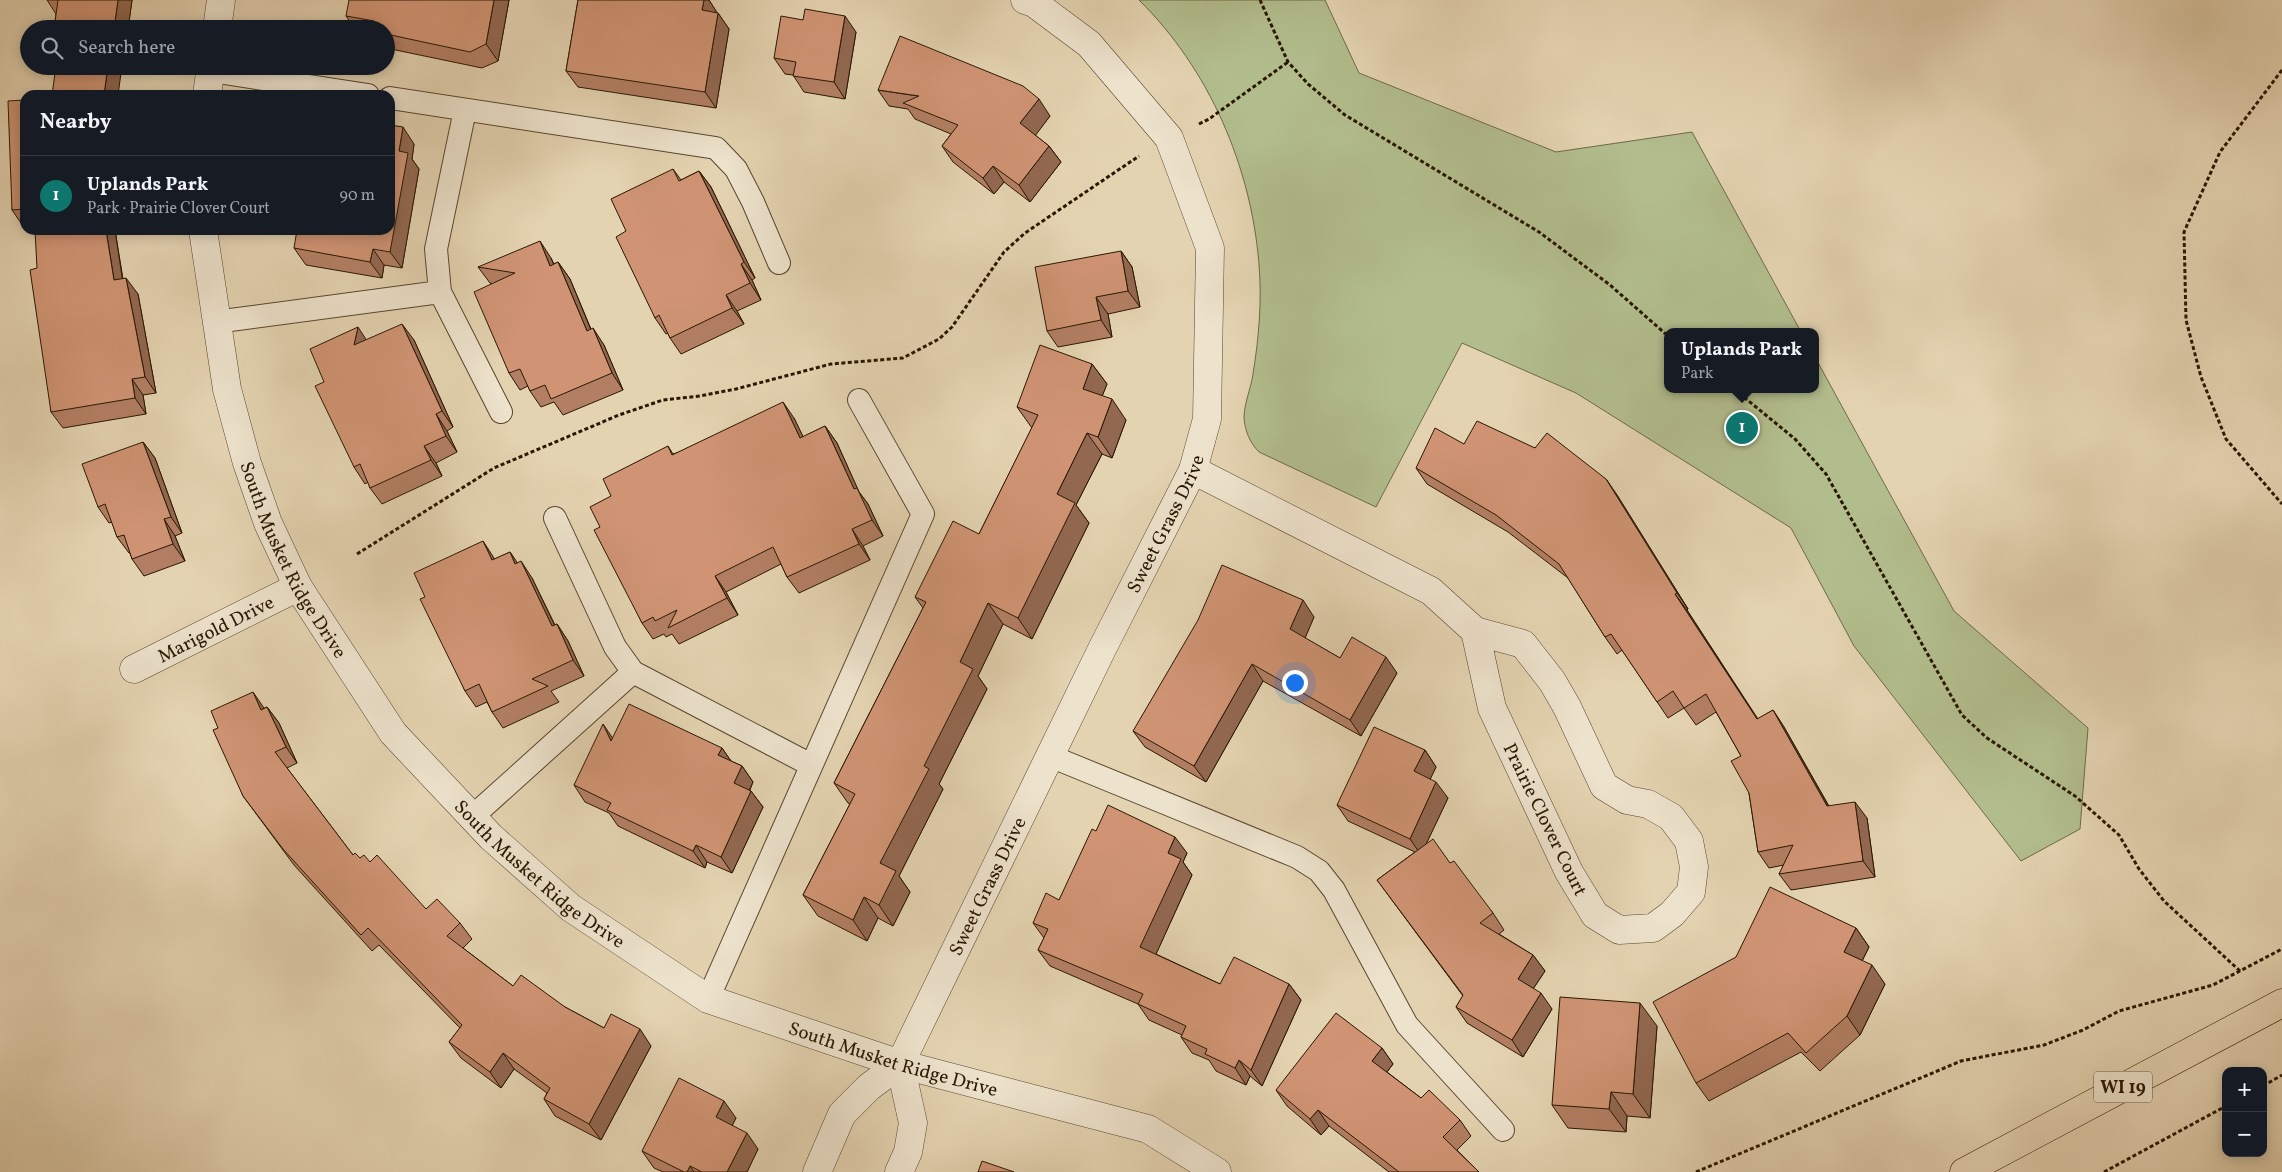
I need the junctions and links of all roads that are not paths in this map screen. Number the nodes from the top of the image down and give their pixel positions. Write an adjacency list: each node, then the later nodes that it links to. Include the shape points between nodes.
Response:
1 (220, 0): 3 (street)
2 (1024, 0): 14 (street, Sweet Grass Drive, via 1034,3 1089,44 1168,138 1210,248 1206,419)
3 (218, 20)
4 (210, 77): 5 (lane)
5 (324, 90)
6 (395, 99): 7 (lane)
7 (465, 110): 9 (lane, via 716,148 736,169); 10 (lane, via 436,249)
8 (204, 235): 11 (street, South Musket Ridge Drive)
9 (779, 262)
10 (440, 292): 11 (lane); 13 (lane)
11 (215, 322): 16 (street, South Musket Ridge Drive, via 227,388 247,463 268,523)
12 (860, 400): 21 (lane, via 923,514)
13 (501, 412)
14 (1193, 470): 17 (street, Prairie Clover Court, via 1431,591); 20 (street, Sweet Grass Drive)
15 (555, 518): 19 (lane, via 615,646)
16 (298, 587): 18 (street, Marigold Drive); 22 (street, South Musket Ridge Drive, via 393,733)
17 (1475, 631): 17 (street, Prairie Clover Court, via 1492,708 1569,872 1595,915 1619,930 1654,928 1672,914 1691,892 1694,868 1689,841 1671,817 1648,804 1628,800 1604,786 1567,707 1552,681 1523,644)
18 (134, 670)
19 (633, 672): 21 (lane); 22 (lane)
20 (1050, 756): 25 (street, Sweet Grass Drive); 26 (lane, via 1297,857 1319,871 1334,890 1407,1025)
21 (811, 765): 23 (lane)
22 (472, 817): 23 (street, South Musket Ridge Drive, via 571,908)
23 (708, 999): 25 (street, South Musket Ridge Drive)
24 (2282, 1003): 30 (main road, WI 19)
25 (900, 1064): 27 (street, via 869,1087 842,1114); 28 (street, via 913,1124 908,1152); 29 (street, South Musket Ridge Drive, via 1148,1129)
26 (1503, 1130)
27 (817, 1172)
28 (899, 1172)
29 (1217, 1172)
30 (1964, 1172)

